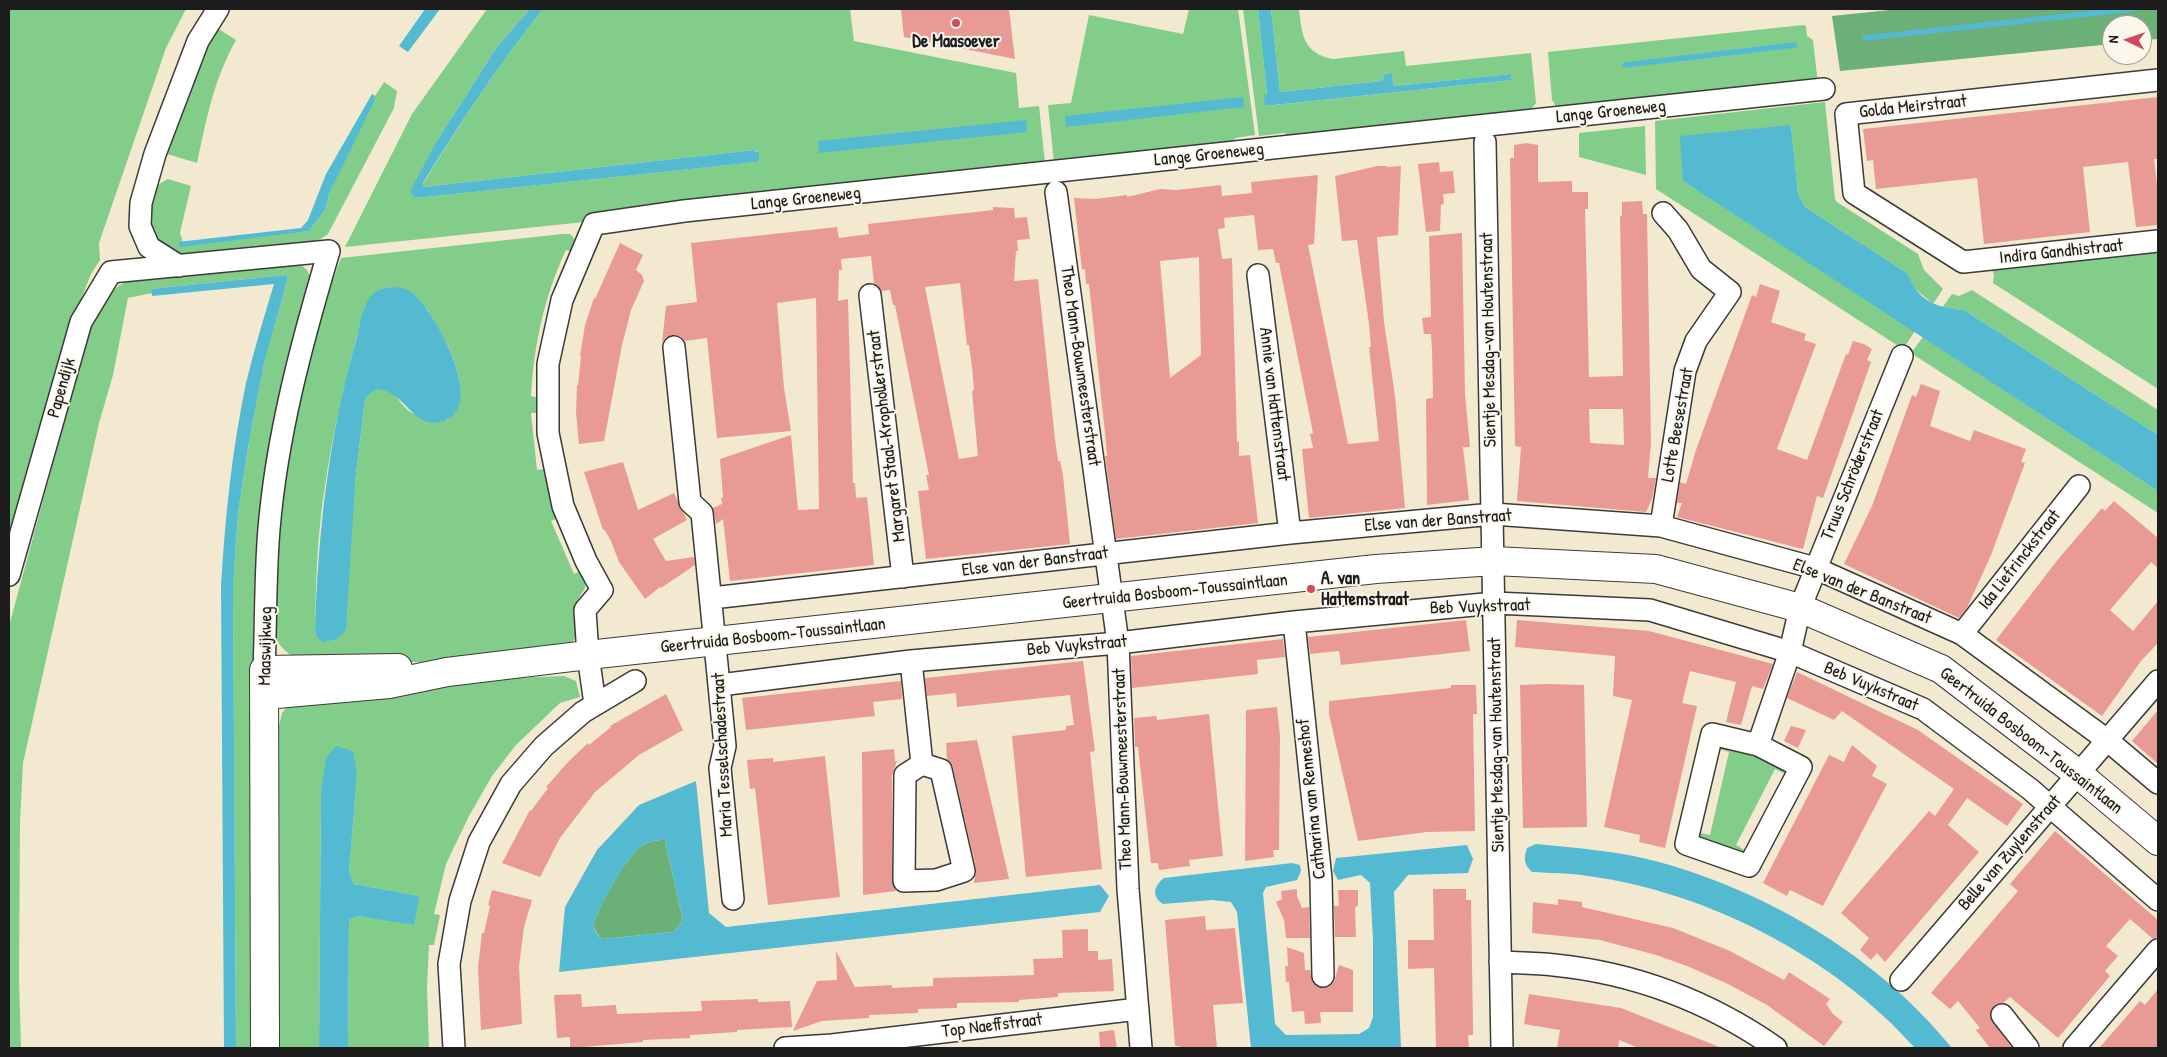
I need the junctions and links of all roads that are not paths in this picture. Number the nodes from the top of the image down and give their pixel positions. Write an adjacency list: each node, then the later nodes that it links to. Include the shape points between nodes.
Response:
1 (218, 9): 9 (street, via 198,42 155,154 141,203 140,226 149,247)
2 (2158, 80): 8 (street, Golda Meirstraat, via 1846,114 1854,193)
3 (1824, 89): 32 (street, Lange Groeneweg, via 594,224 562,300 548,364 548,433 563,506 586,562 602,590 585,610)
4 (1485, 142): 15 (street, Sientje Mesdag-van Houtenstraat)
5 (1056, 192): 18 (street, Theo Mann-Bouwmeesterstraat)
6 (1663, 213): 16 (street, Lotte Beesestraat, via 1678,230 1701,269 1730,292 1696,341 1685,371)
7 (2158, 242): 8 (street, Indira Gandhistraat)
8 (1963, 262)
9 (179, 266): 21 (street, Papendijk, via 111,272 81,322); 36 (street, Maaswijkweg, via 329,251 298,359 280,446 269,529)
10 (1258, 275): 17 (street, Annie van Hattemstraat)
11 (870, 295): 22 (street, Margaret Staal-Krophollerstraat)
12 (674, 347): 24 (street, Maria Tesselschadestraat, via 690,502 702,513)
13 (1902, 356): 20 (street, Truus Schröderstraat)
14 (2079, 486): 28 (street, Ida Liefrinckstraat)
15 (1493, 514): 16 (street, Else van der Banstraat); 17 (street, Else van der Banstraat); 19 (street, Sientje Mesdag-van Houtenstraat)
16 (1661, 526): 20 (street, Else van der Banstraat)
17 (1290, 533): 18 (street, Else van der Banstraat)
18 (1105, 553): 22 (street, Else van der Banstraat); 23 (street, Theo Mann-Bouwmeesterstraat)
19 (1494, 561): 23 (street, Geertruida Bosboom-Toussaintlaan, via 1376,569); 25 (street, Sientje Mesdag-van Houtenstraat); 26 (street, Geertruida Bosboom-Toussaintlaan, via 1656,569)
20 (1815, 568): 26 (street, Truus Schröderstraat); 28 (street, Else van der Banstraat)
21 (9, 575)
22 (903, 577): 24 (street, Else van der Banstraat)
23 (1112, 597): 29 (street, Geertruida Bosboom-Toussaintlaan); 30 (street, Theo Mann-Bouwmeesterstraat)
24 (712, 598): 29 (street, Maria Tesselschadestraat)
25 (1495, 603): 27 (street, Beb Vuykstraat); 31 (street, Beb Vuykstraat, via 1650,610); 49 (street, Sientje Mesdag-van Houtenstraat)
26 (1800, 608): 31 (street, Truus Schröderstraat); 42 (street, Geertruida Bosboom-Toussaintlaan, via 1941,669)
27 (1294, 622): 30 (street, Beb Vuykstraat); 50 (street, Catharina van Renneshof, via 1321,879)
28 (1962, 634): 39 (street, Else van der Banstraat)
29 (716, 642): 32 (street, Geertruida Bosboom-Toussaintlaan); 37 (street, Maria Tesselschadestraat)
30 (1118, 643): 33 (street, Beb Vuykstraat); 52 (street, Theo Mann-Bouwmeesterstraat, via 1128,889)
31 (1790, 652): 40 (street, Truus Schröderstraat); 44 (street, Beb Vuykstraat, via 1923,709)
32 (588, 655): 36 (street, Geertruida Bosboom-Toussaintlaan, via 447,672 389,684); 38 (street)
33 (912, 661): 37 (street, Beb Vuykstraat); 41 (street)
34 (635, 681): 38 (street)
35 (2158, 681): 39 (street, Belle van Zuylenstraat)
36 (264, 682): 56 (street, Maaswijkweg)
37 (720, 685): 46 (street, Maria Tesselschadestraat, via 725,746 720,768)
38 (595, 704): 57 (street, via 544,746 512,784 479,842 460,901 449,964)
39 (2107, 740): 42 (street, Belle van Zuylenstraat); 43 (street, Else van der Banstraat)
40 (1758, 745): 40 (street, via 1801,767 1749,866 1686,844 1712,734)
41 (922, 764): 41 (street, via 905,775 904,881 936,880 964,871 941,770)
42 (2077, 773): 44 (street, Belle van Zuylenstraat); 45 (street, Geertruida Bosboom-Toussaintlaan)
43 (2158, 783)
44 (2050, 807): 47 (street, Beb Vuykstraat); 51 (street, Belle van Zuylenstraat)
45 (2158, 841)
46 (733, 899)
47 (2158, 900)
48 (2158, 950): 63 (street)
49 (1500, 962): 60 (street, Sientje Mesdag-van Houtenstraat); 61 (street, via 1581,968 1666,990 1741,1025)
50 (1323, 976)
51 (1901, 980)
52 (1138, 1009): 54 (street, Top Naeffstraat); 59 (street, Theo Mann-Bouwmeesterstraat)
53 (2002, 1016): 62 (street)
54 (937, 1040): 55 (street, Top Naeffstraat)
55 (832, 1046): 58 (street, Top Naeffstraat)
56 (265, 1048)
57 (454, 1048)
58 (785, 1048)
59 (1141, 1048)
60 (1502, 1048)
61 (1776, 1048)
62 (2028, 1048)
63 (2074, 1048)

